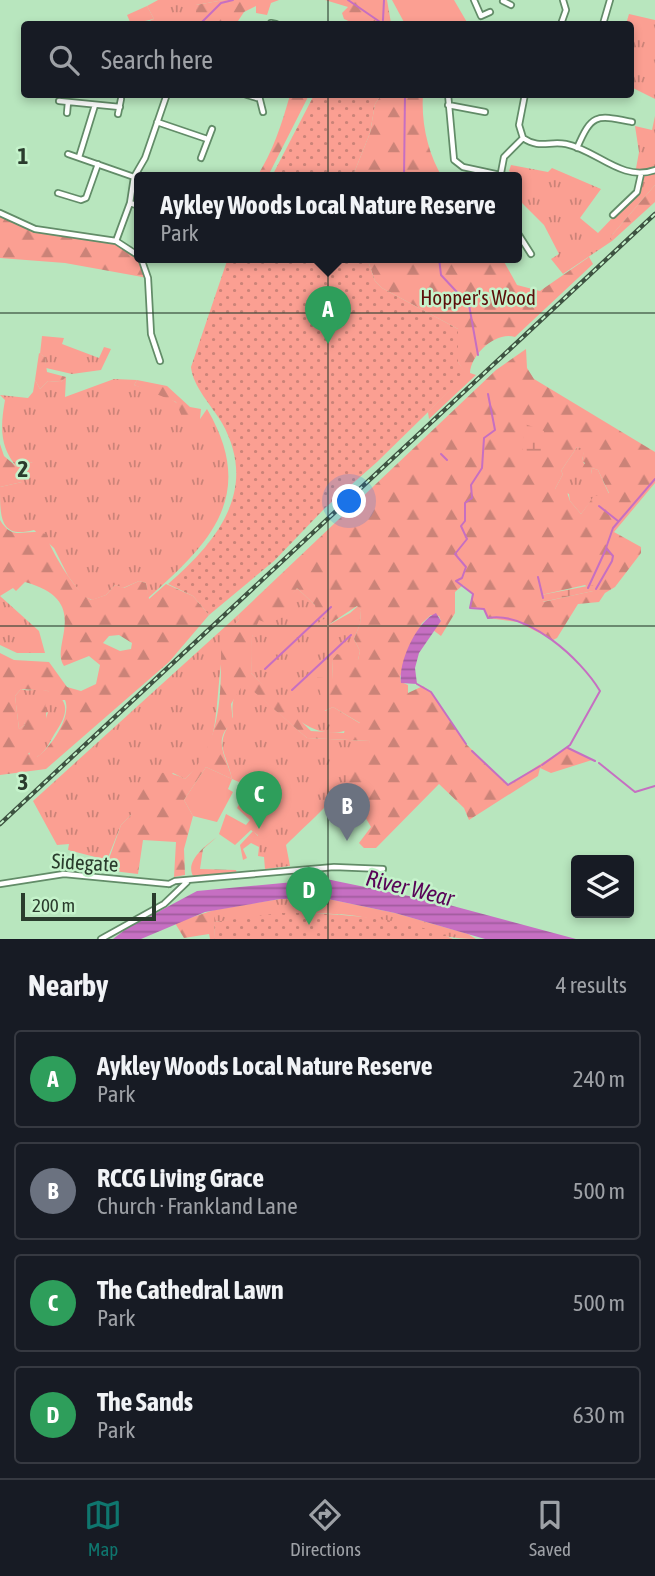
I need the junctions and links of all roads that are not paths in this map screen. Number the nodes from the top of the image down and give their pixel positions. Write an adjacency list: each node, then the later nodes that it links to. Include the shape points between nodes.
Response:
1 (474, 0): 4 (street, via 481,16)
2 (563, 0): 5 (street)
3 (610, 0): 6 (street)
4 (490, 12)
5 (563, 21)
6 (604, 21)
7 (166, 98): 21 (street)
8 (261, 98): 17 (street)
9 (448, 98): 15 (street)
10 (524, 98): 24 (street, via 519,125)
11 (121, 99): 16 (street)
12 (59, 101): 13 (street)
13 (68, 102): 14 (street); 19 (street)
14 (95, 104): 16 (street); 28 (street)
15 (449, 105): 18 (street); 33 (street, via 454,160)
16 (120, 107): 20 (street)
17 (263, 112)
18 (485, 112)
19 (67, 113)
20 (118, 114)
21 (157, 122): 25 (street); 32 (street)
22 (632, 122): 26 (street, via 595,119 587,125)
23 (212, 129): 25 (street)
24 (523, 138): 26 (street, via 537,146); 34 (street, via 504,157)
25 (207, 139): 29 (street)
26 (577, 148): 35 (street)
27 (68, 153): 28 (street)
28 (79, 157): 30 (street)
29 (201, 158)
30 (98, 164): 36 (street); 38 (street, via 86,198)
31 (655, 170): 35 (street)
32 (136, 172)
33 (482, 172)
34 (501, 172)
35 (641, 174): 43 (street, via 637,192)
36 (134, 177): 40 (street)
37 (58, 192): 38 (street)
38 (66, 195): 39 (street)
39 (63, 203)
40 (130, 204): 41 (street); 45 (street)
41 (134, 205)
42 (0, 212): 45 (street, via 35,229)
43 (613, 215)
44 (522, 240): 47 (street)
45 (116, 242): 46 (street)
46 (134, 253)
47 (531, 254)
48 (142, 263): 49 (street, via 148,278 150,334)
49 (160, 361)
50 (383, 869): 53 (street, via 334,867 187,882)
51 (0, 884): 52 (street, Sidegate, via 64,874)
52 (169, 887): 53 (street); 53 (street); 54 (street)
53 (178, 887): 54 (street)
54 (167, 900): 55 (street)
55 (101, 939)

